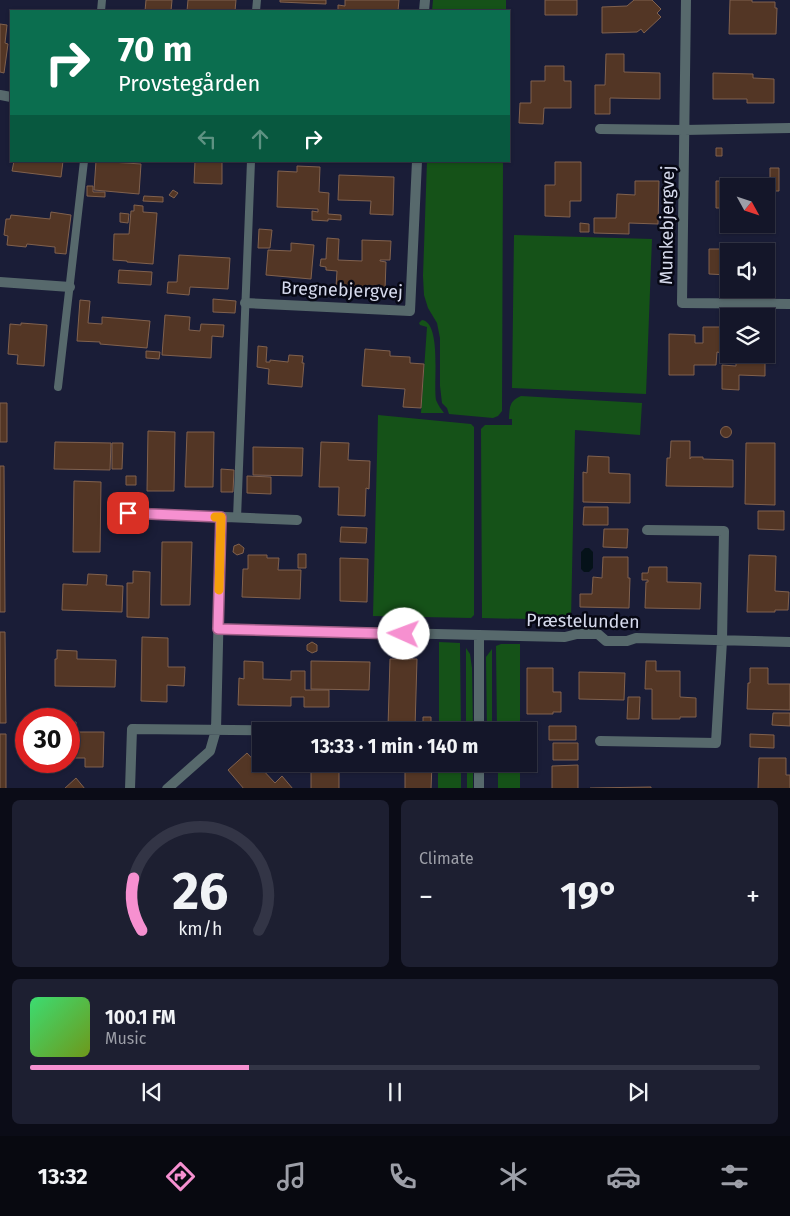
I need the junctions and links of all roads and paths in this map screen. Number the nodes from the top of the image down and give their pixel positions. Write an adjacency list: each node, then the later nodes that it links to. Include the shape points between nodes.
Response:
1 (686, 0): 4 (street, Munkebjergvej)
2 (790, 128): 4 (street)
3 (600, 129): 4 (street)
4 (684, 130): 11 (street, Munkebjergvej, via 682,303)
5 (84, 162): 9 (lane)
6 (251, 162): 10 (lane)
7 (417, 162): 10 (street, Bregnebjergvej, via 410,310)
8 (0, 282): 9 (street)
9 (70, 287): 12 (lane)
10 (245, 303): 15 (lane)
11 (790, 304)
12 (58, 387)
13 (128, 513): 14 (street)
14 (221, 517): 15 (street); 18 (street)
15 (237, 518): 16 (street)
16 (297, 520)
17 (648, 530): 20 (street, via 724,531)
18 (218, 629): 19 (street, Præstelunden); 23 (street)
19 (479, 635): 20 (street, Præstelunden, via 565,637 598,634 606,641 636,638); 22 (street)
20 (722, 641): 21 (street, Præstelunden); 25 (street, via 716,743)
21 (790, 642)
22 (479, 722)
23 (216, 730): 24 (street); 27 (street, via 132,729); 28 (street, via 210,751)
24 (252, 730)
25 (600, 740)
26 (479, 772): 29 (street)
27 (130, 788)
28 (168, 788)
29 (479, 788)

